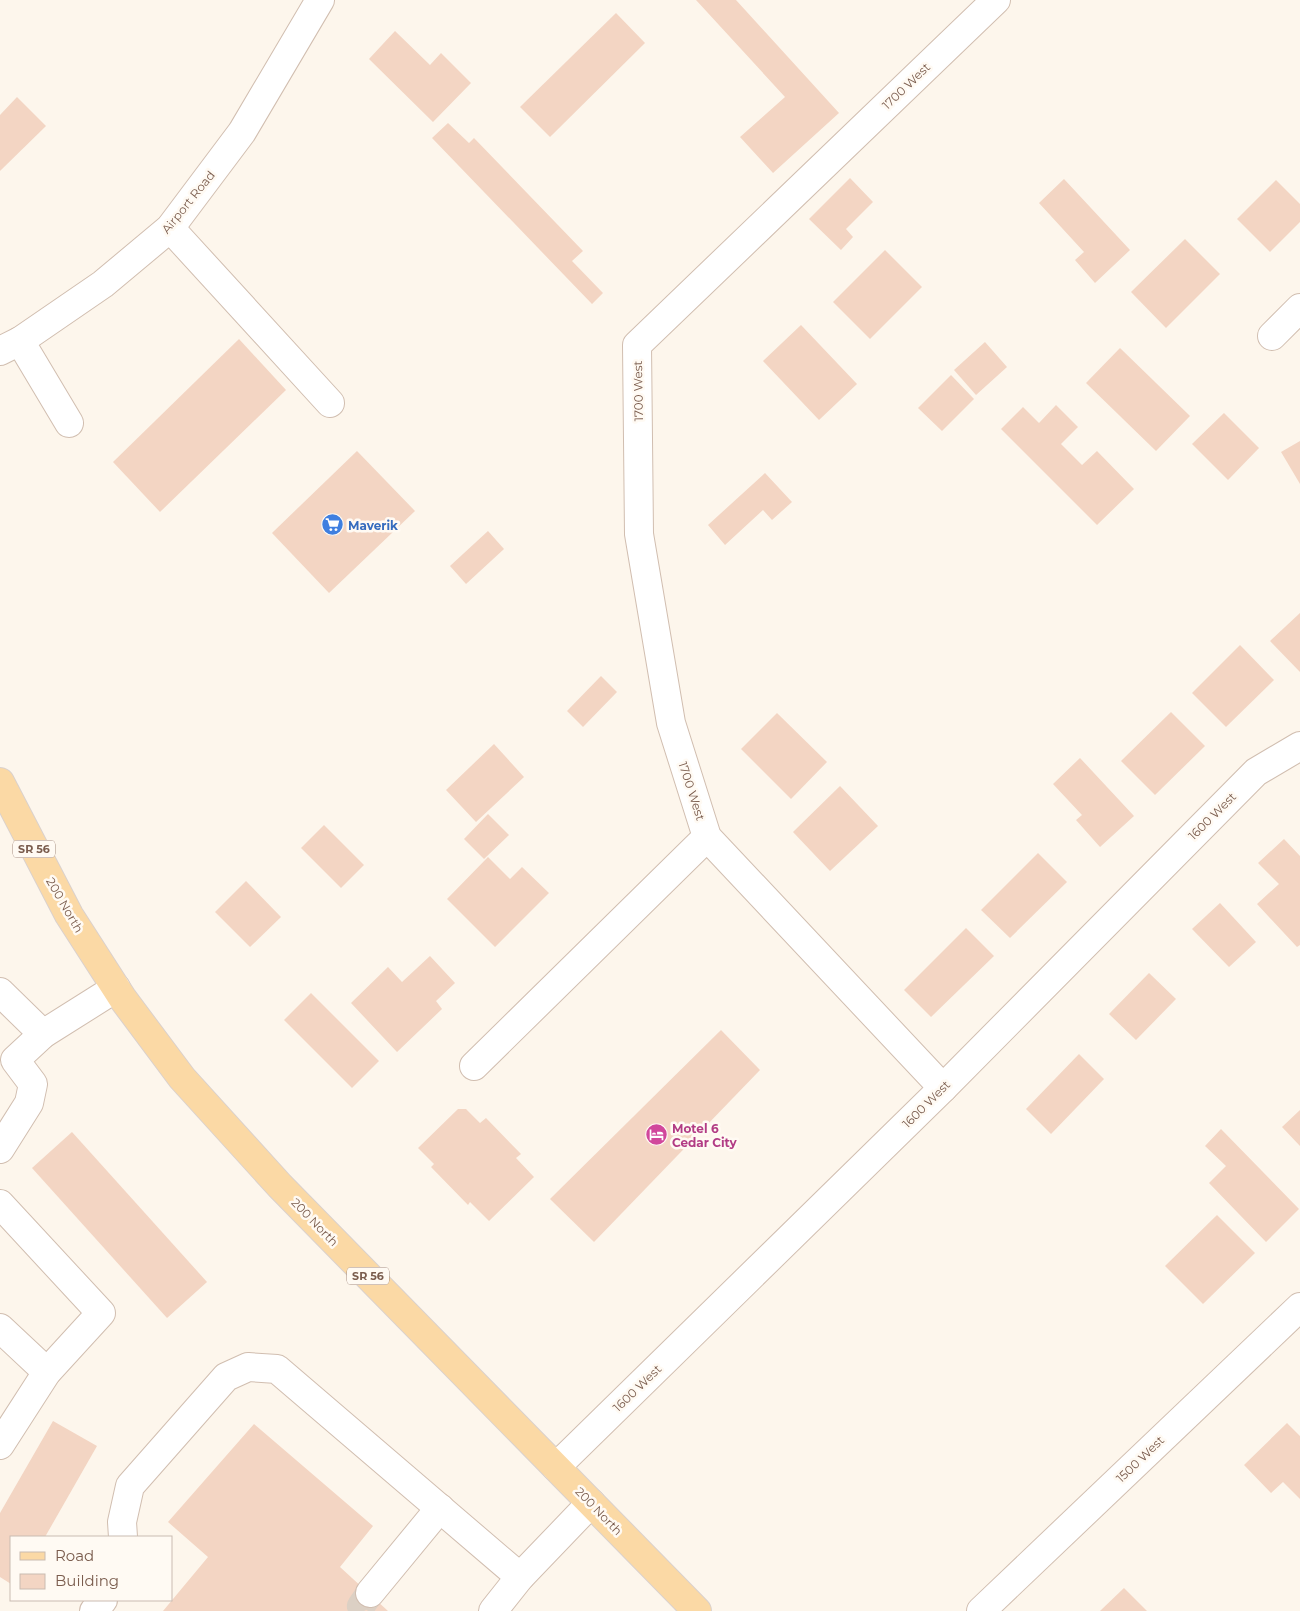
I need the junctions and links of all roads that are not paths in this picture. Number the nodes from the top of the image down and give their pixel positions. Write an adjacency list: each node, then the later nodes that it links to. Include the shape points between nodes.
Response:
1 (320, 0): 3 (street, Airport Road, via 242,132)
2 (996, 0): 11 (street, 1700 West, via 637,345 639,534 671,723)
3 (170, 228): 6 (street, Airport Road, via 103,284); 7 (street)
4 (1300, 308): 5 (street)
5 (1272, 336)
6 (10, 346): 8 (street)
7 (330, 403)
8 (69, 423)
9 (1300, 746): 17 (street, 1600 West, via 1256,772)
10 (0, 782): 12 (main road, 200 North / SR 56, via 69,915)
11 (707, 837): 16 (street, 1700 West); 17 (street, 1700 West)
12 (116, 988): 14 (street); 24 (main road, 200 North / SR 56, via 182,1078 280,1186)
13 (0, 992): 14 (street)
14 (44, 1034): 15 (street)
15 (5, 1060): 18 (street, via 33,1084 29,1103)
16 (474, 1066)
17 (943, 1088): 24 (street, 1600 West)
18 (0, 1149)
19 (0, 1204): 22 (street, via 101,1313)
20 (1300, 1307): 34 (street, 1500 West)
21 (0, 1328): 22 (street)
22 (47, 1372): 23 (street)
23 (0, 1445)
24 (556, 1467): 25 (main road, 200 North / SR 56)
25 (591, 1503): 28 (street); 33 (main road, 200 North / SR 56)
26 (440, 1508): 27 (street, via 278,1369 248,1367 226,1377 130,1486); 28 (street); 29 (street)
27 (122, 1536)
28 (520, 1577): 32 (street)
29 (370, 1592)
30 (102, 1601): 31 (street)
31 (94, 1611)
32 (493, 1611)
33 (697, 1611)
34 (981, 1611)

